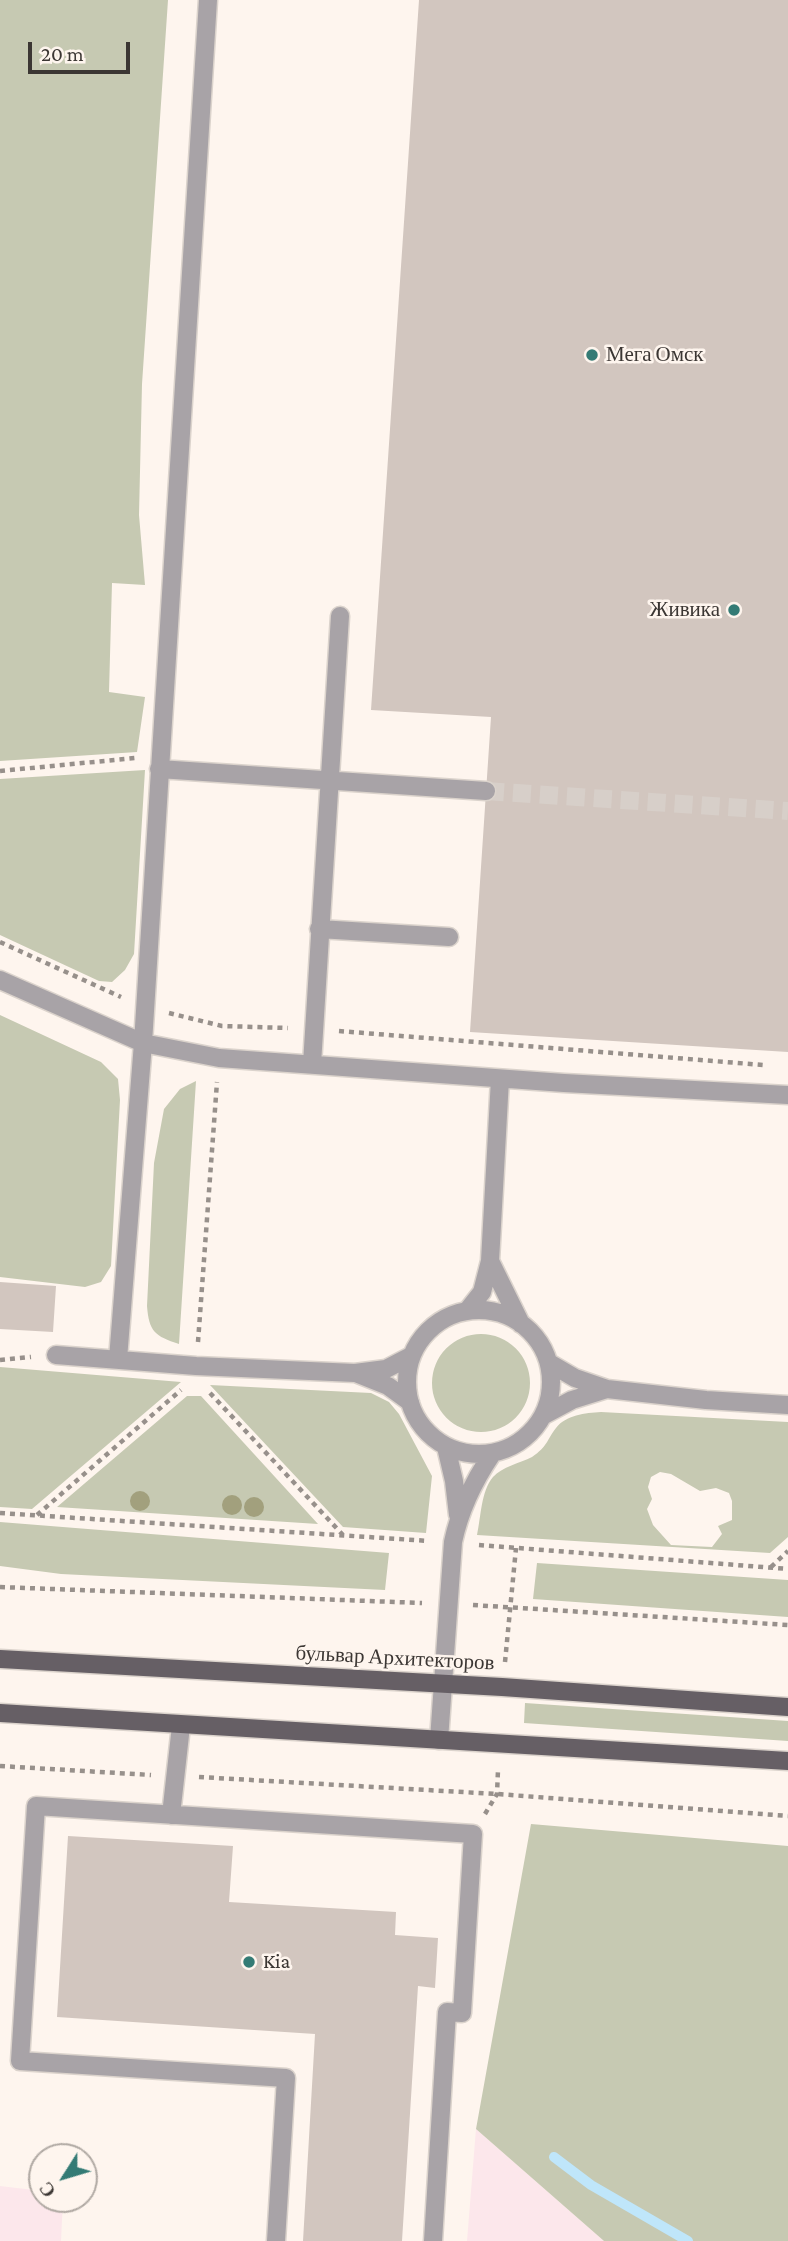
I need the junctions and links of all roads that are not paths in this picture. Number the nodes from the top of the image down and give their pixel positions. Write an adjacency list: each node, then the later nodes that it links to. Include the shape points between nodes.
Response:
1 (208, 0): 3 (lane)
2 (340, 616): 4 (lane)
3 (159, 769): 4 (lane); 9 (lane)
4 (329, 780): 5 (lane); 6 (lane)
5 (486, 791)
6 (319, 929): 7 (lane); 10 (lane)
7 (449, 937)
8 (0, 981): 9 (lane)
9 (143, 1043): 10 (lane, via 219,1058); 18 (lane)
10 (312, 1064): 11 (lane)
11 (500, 1079): 12 (lane); 13 (lane)
12 (788, 1095)
13 (490, 1261): 14 (lane, via 482,1292); 15 (lane)
14 (467, 1311): 15 (lane, via 491,1309); 17 (lane, via 433,1326)
15 (521, 1324): 19 (lane, via 534,1334)
16 (55, 1355): 18 (lane)
17 (411, 1356): 20 (lane, via 386,1369); 22 (lane, via 407,1369)
18 (118, 1359): 20 (lane)
19 (551, 1364): 21 (lane); 24 (lane, via 551,1392)
20 (355, 1373): 22 (lane, via 388,1386)
21 (607, 1389): 23 (lane); 24 (lane)
22 (410, 1402): 25 (lane, via 421,1423)
23 (788, 1405)
24 (544, 1415): 26 (lane, via 523,1440)
25 (446, 1447): 26 (lane, via 471,1455); 27 (lane)
26 (492, 1454): 27 (lane, via 472,1484)
27 (458, 1518): 29 (lane)
28 (0, 1659): 29 (main road, бульвар Архитекторов)
29 (441, 1684): 30 (main road, бульвар Архитекторов); 33 (lane)
30 (788, 1707)
31 (5, 1715): 32 (main road)
32 (181, 1726): 33 (main road); 35 (lane)
33 (439, 1740): 34 (main road)
34 (788, 1761)
35 (171, 1815): 36 (lane, via 36,1806 20,2061 286,2078); 37 (lane, via 473,1834 462,2013 447,2012)
36 (276, 2241)
37 (433, 2241)

